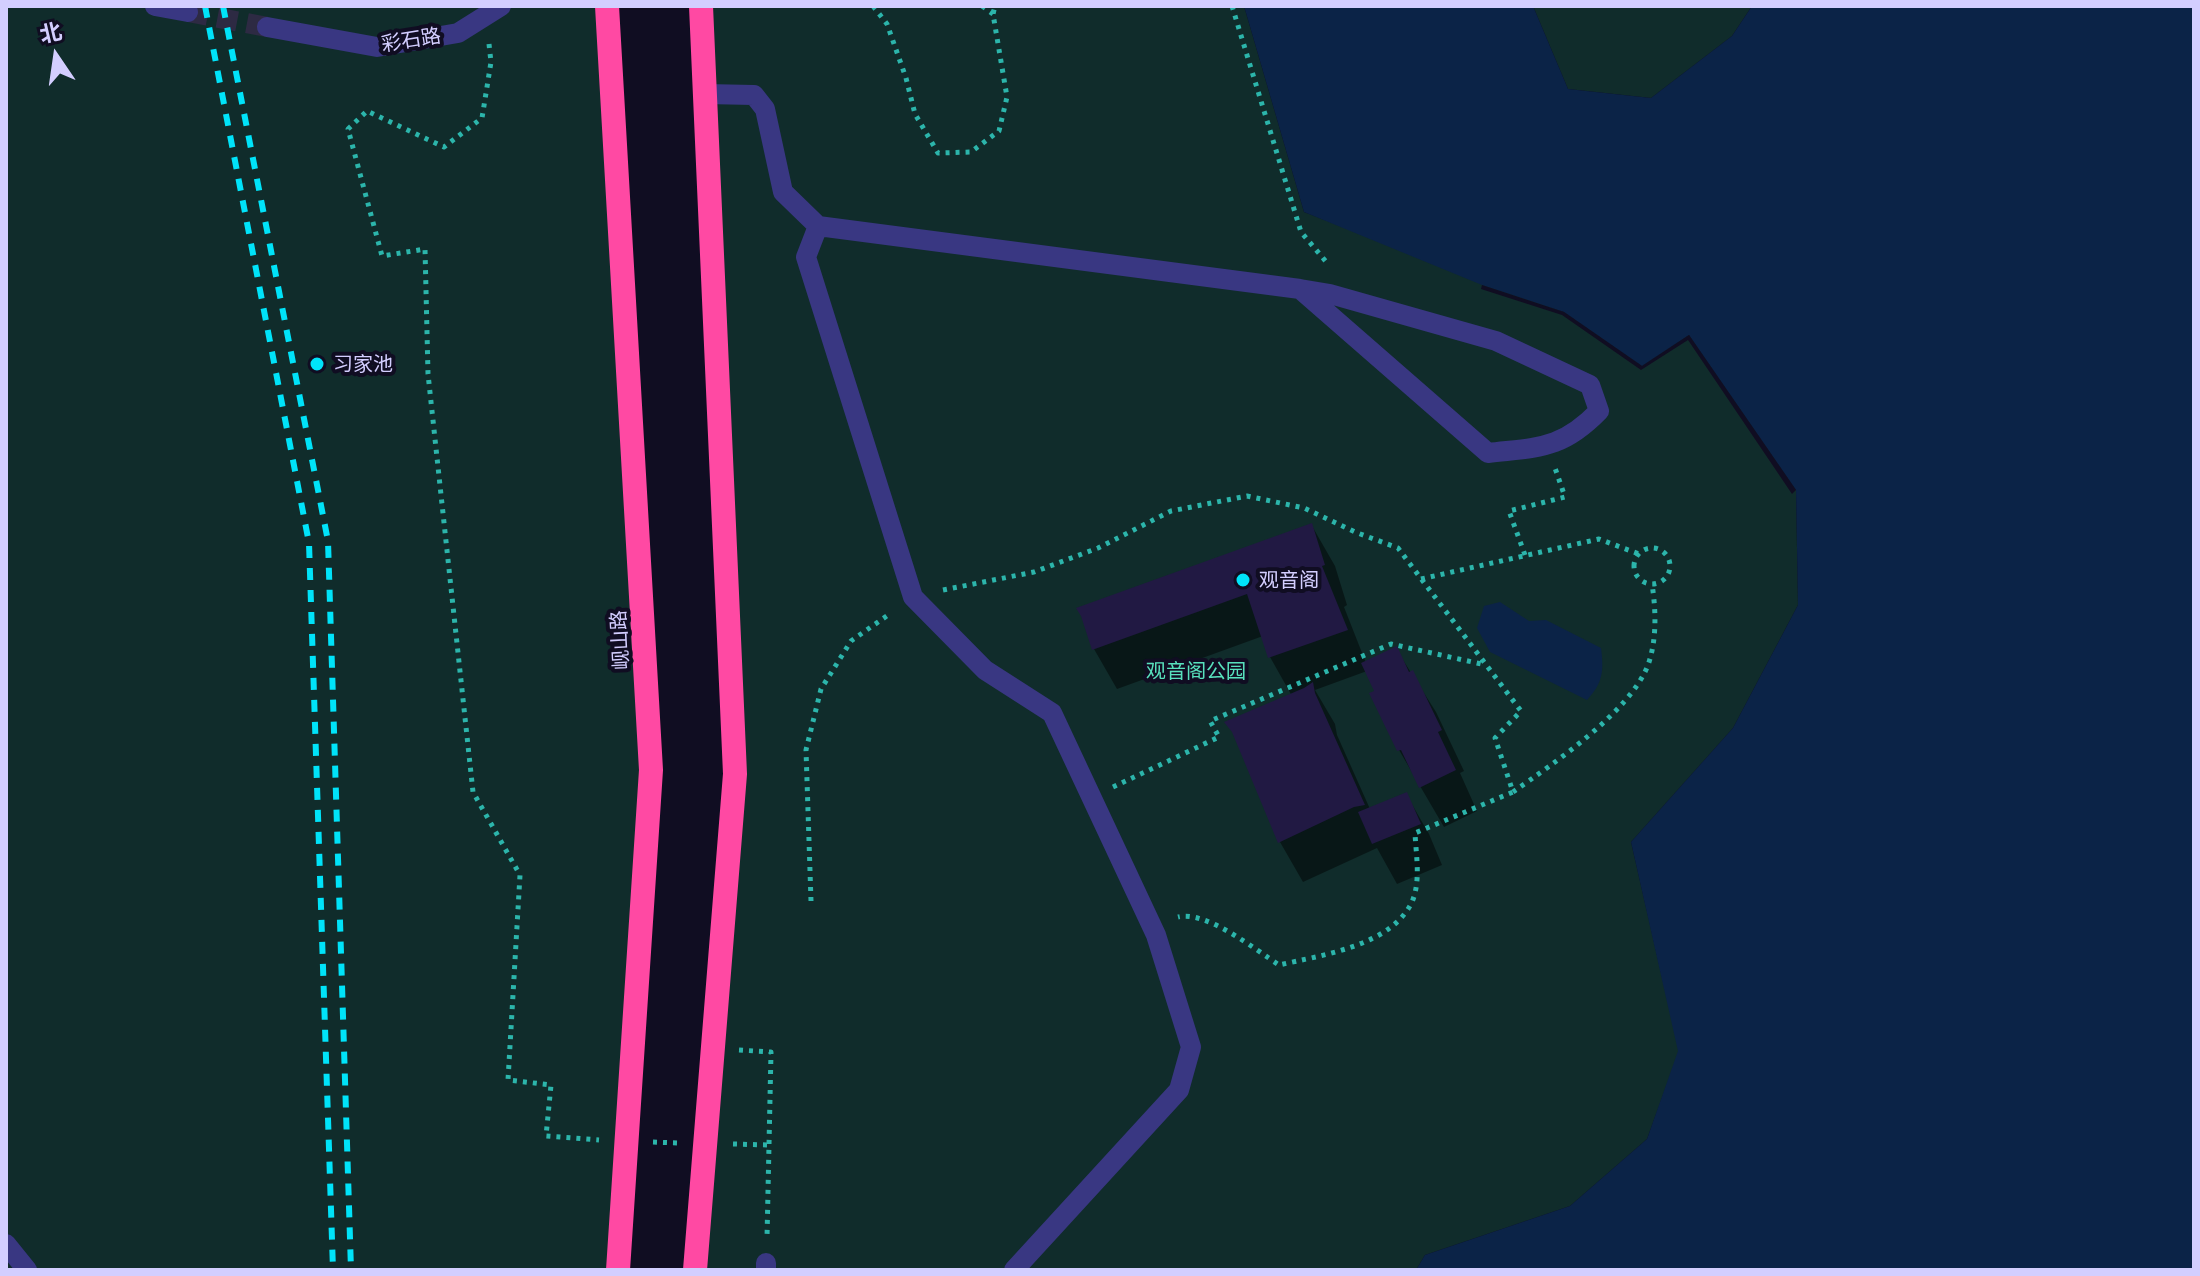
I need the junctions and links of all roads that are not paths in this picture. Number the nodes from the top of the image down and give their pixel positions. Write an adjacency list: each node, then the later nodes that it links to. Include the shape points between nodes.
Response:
1 (155, 6): 5 (street)
2 (607, 6): 12 (highway, 岘山路, via 651,770)
3 (701, 6): 7 (highway)
4 (494, 11): 6 (street, 彩石路, via 458,33 377,47)
5 (188, 12)
6 (267, 27)
7 (705, 94): 8 (street, via 754,95 765,109 783,192); 13 (highway, via 735,774)
8 (818, 226): 9 (street); 14 (street, via 806,257 913,597 985,670 1052,713 1151,924 1191,1047 1179,1090)
9 (1300, 289): 9 (street, via 1496,341 1590,385 1599,411 1579,431 1547,446 1488,453)
10 (6, 1244): 11 (street)
11 (27, 1270)
12 (618, 1270)
13 (695, 1270)
14 (1014, 1270)

